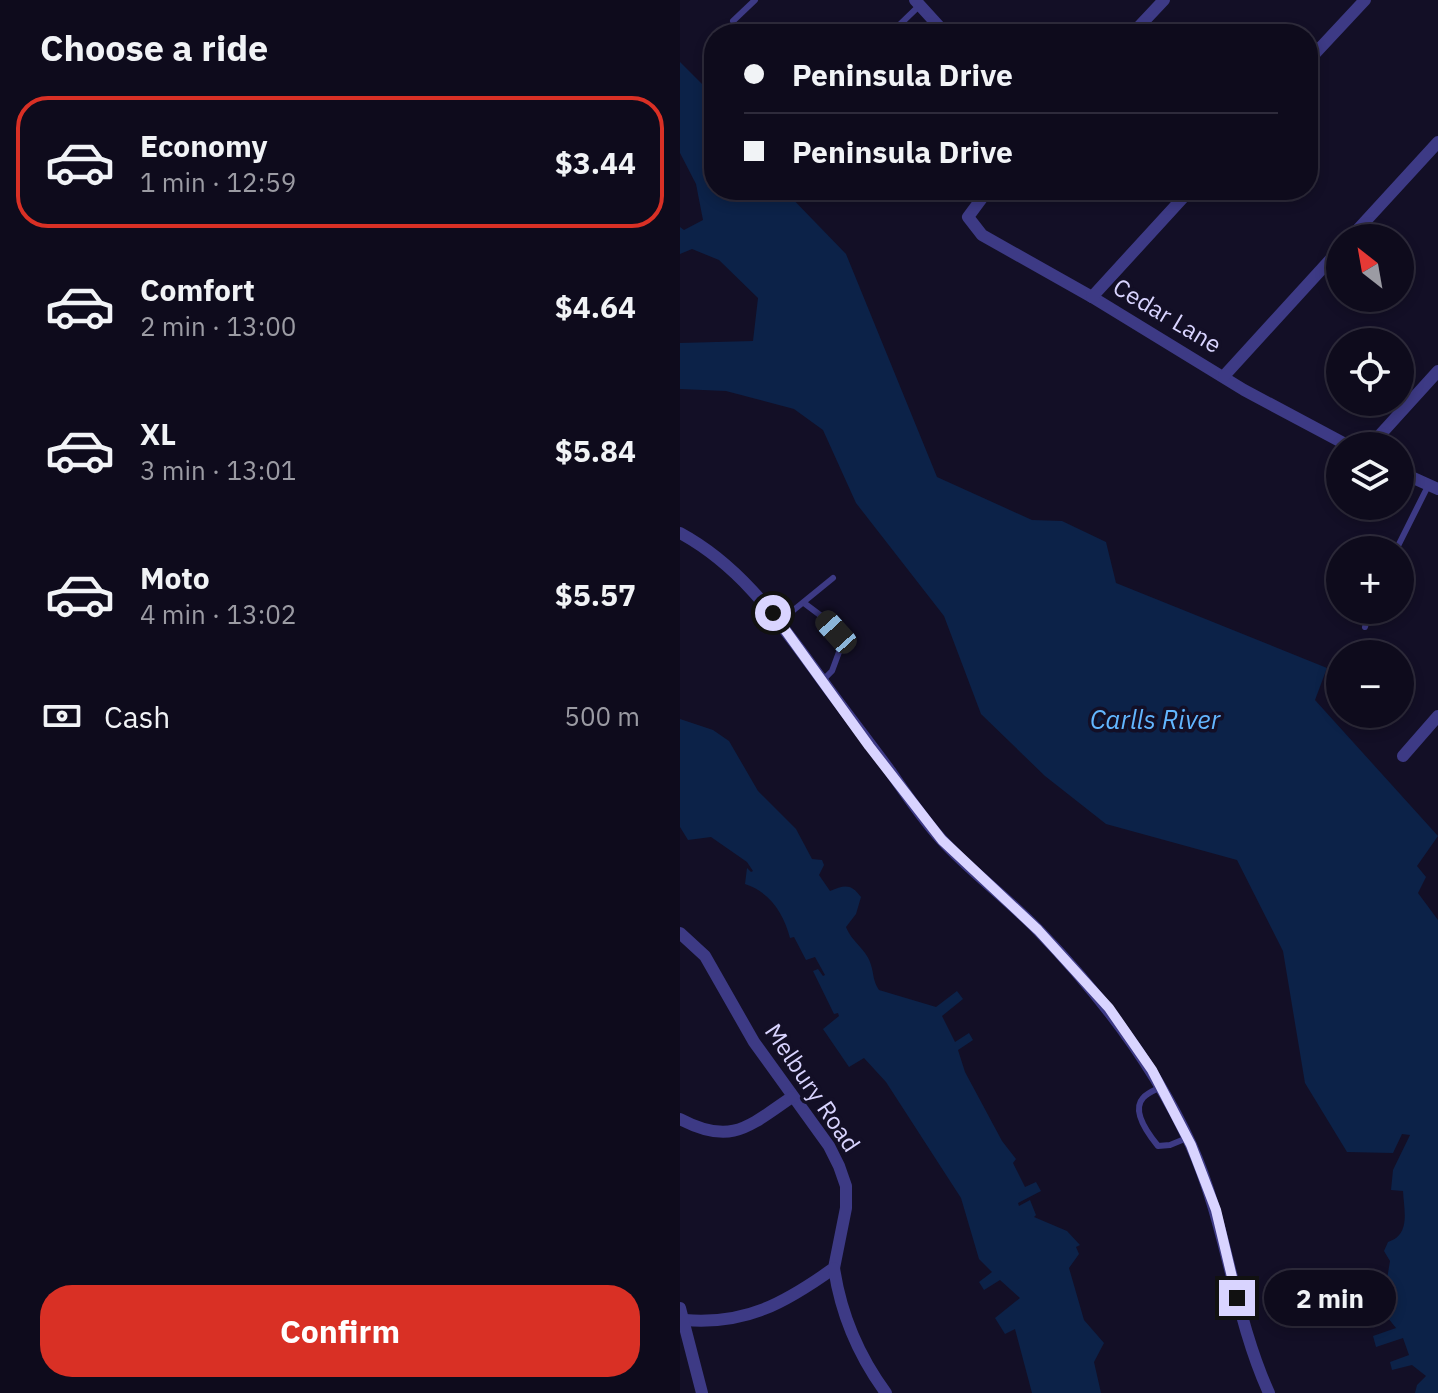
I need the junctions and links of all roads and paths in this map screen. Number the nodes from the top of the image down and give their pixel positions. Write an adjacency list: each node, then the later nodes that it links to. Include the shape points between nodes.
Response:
1 (755, 0): 5 (lane)
2 (1164, 0): 8 (street)
3 (1365, 0): 9 (street)
4 (917, 2): 6 (lane); 7 (street)
5 (733, 21)
6 (898, 24)
7 (937, 24)
8 (1141, 24)
9 (1318, 50)
10 (1438, 142): 13 (street)
11 (981, 200): 15 (street, Cedar Lane, via 968,217 982,235)
12 (1181, 200): 15 (street)
13 (1363, 224)
14 (1326, 264): 17 (street)
15 (1092, 297): 17 (street, Cedar Lane)
16 (1438, 371): 18 (street)
17 (1224, 376): 19 (street, Cedar Lane)
18 (1383, 432)
19 (1326, 435)
20 (1414, 478): 21 (street)
21 (1433, 487): 23 (lane)
22 (680, 533): 26 (street, via 742,578)
23 (1404, 536)
24 (833, 578): 25 (lane)
25 (804, 603): 26 (lane); 29 (lane, via 842,644 832,671)
26 (779, 622): 29 (street)
27 (1366, 624): 28 (lane)
28 (1365, 627)
29 (822, 681): 33 (street, via 942,840 1038,930 1109,1008)
30 (1438, 716): 31 (street)
31 (1403, 756)
32 (680, 933): 34 (street, Melbury Road, via 705,956)
33 (1161, 1087): 36 (street); 36 (lane, via 1141,1102 1145,1127 1158,1146)
34 (792, 1097): 35 (street, via 735,1130 713,1133); 37 (street, Melbury Road, via 829,1146 846,1186)
35 (680, 1119)
36 (1187, 1138): 41 (street, via 1216,1210 1244,1329)
37 (834, 1268): 38 (street, via 778,1305 754,1314 706,1322); 40 (street, via 847,1325)
38 (682, 1314): 39 (street)
39 (702, 1393)
40 (886, 1393)
41 (1269, 1393)

